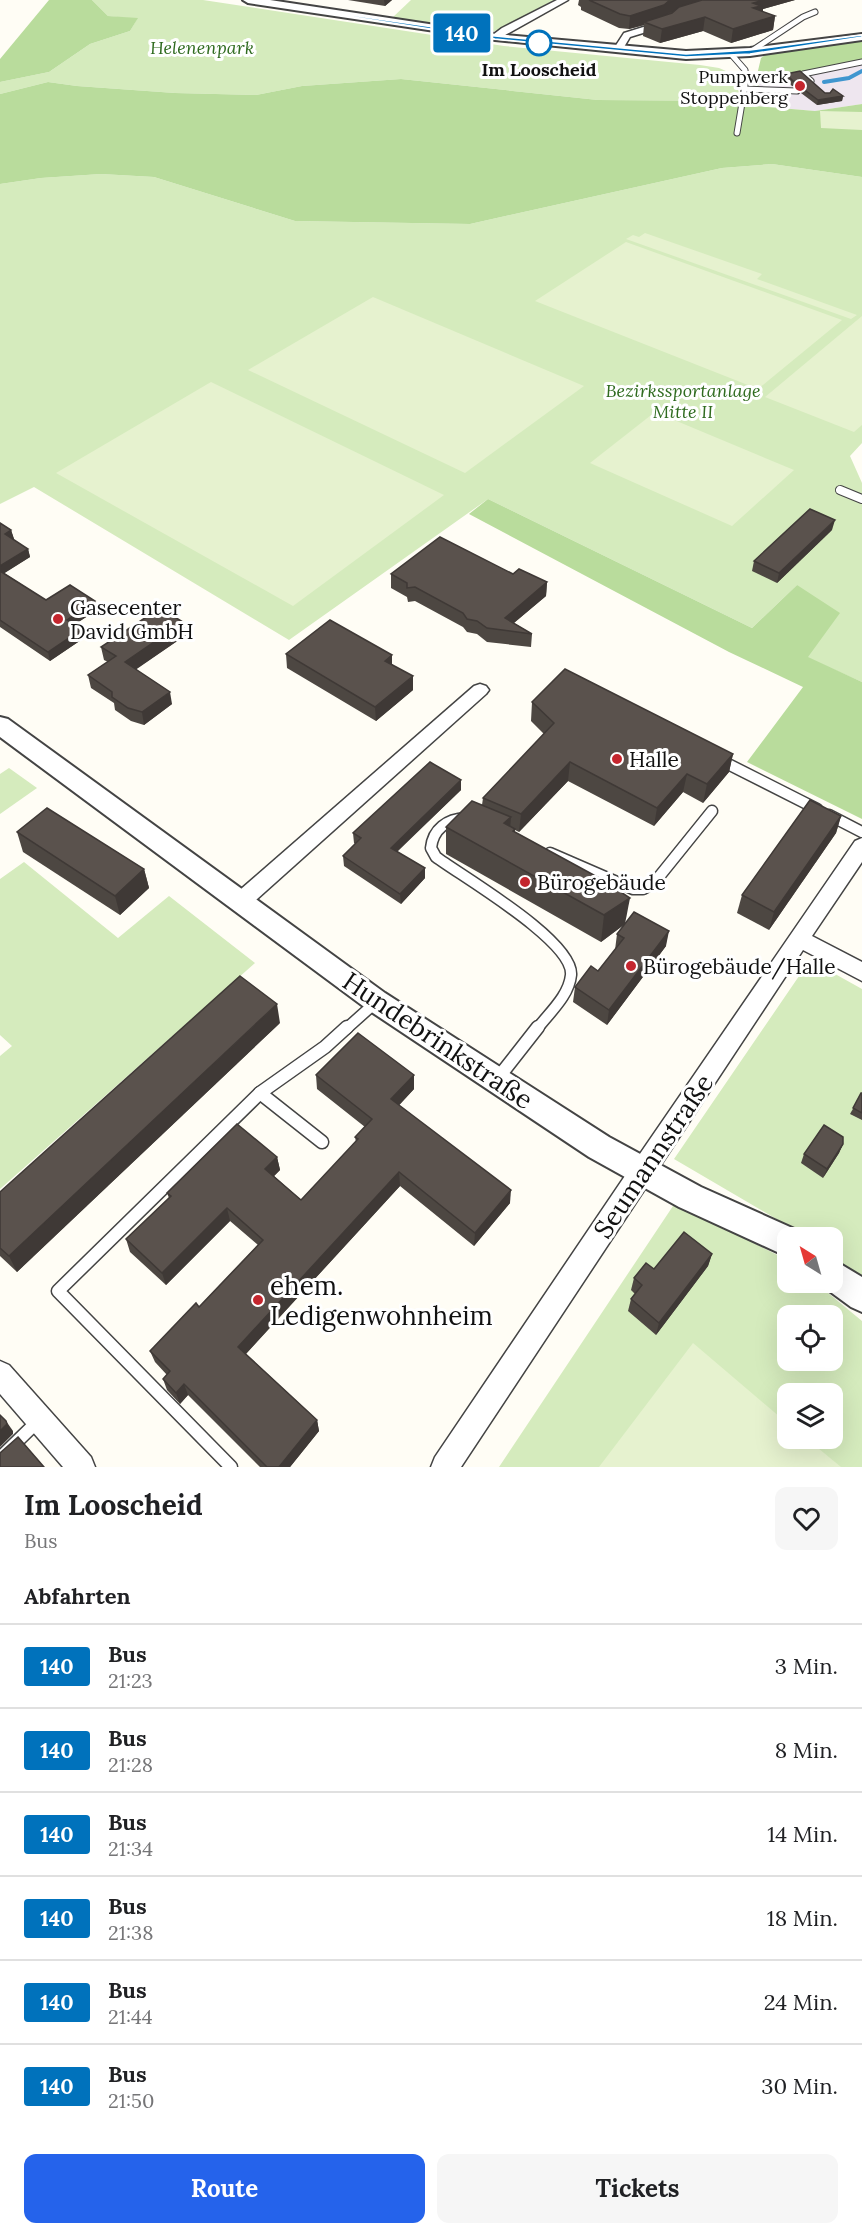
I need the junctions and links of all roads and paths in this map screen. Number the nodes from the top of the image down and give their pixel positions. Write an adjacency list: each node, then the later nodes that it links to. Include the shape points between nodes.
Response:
1 (248, 0): 6 (street)
2 (564, 0): 6 (street)
3 (815, 12): 8 (lane)
4 (673, 17): 7 (street, via 667,23 627,35)
5 (862, 36): 8 (street)
6 (495, 38): 7 (street)
7 (618, 50): 9 (street)
8 (750, 52): 9 (street)
9 (731, 54): 12 (lane, via 745,70)
10 (862, 62): 11 (lane, via 803,74)
11 (819, 88)
12 (744, 90): 13 (lane); 14 (lane)
13 (797, 91)
14 (737, 133)
15 (840, 490): 16 (lane)
16 (862, 499)
17 (480, 690): 25 (street)
18 (0, 725): 25 (street, Hundebrinkstraße)
19 (724, 762): 22 (lane)
20 (712, 811): 23 (lane, via 654,883 643,889 626,886)
21 (476, 820): 29 (lane, via 458,818 441,827 431,840 436,857 544,934 558,946 571,972 554,1008)
22 (862, 832)
23 (540, 848)
24 (859, 857): 26 (street, Seumannstraße)
25 (240, 902): 28 (street, Hundebrinkstraße)
26 (800, 939): 27 (street); 32 (street, Seumannstraße)
27 (862, 972)
28 (376, 1001): 29 (street, Hundebrinkstraße); 30 (lane, via 325,1047)
29 (497, 1080): 32 (street, Hundebrinkstraße)
30 (260, 1093): 31 (lane); 40 (lane, via 58,1291)
31 (322, 1142)
32 (641, 1172): 33 (street, Hundebrinkstraße); 41 (street, Seumannstraße)
33 (777, 1237)
34 (843, 1282): 35 (street)
35 (862, 1296)
36 (0, 1374): 37 (street)
37 (40, 1419): 38 (lane); 39 (street)
38 (0, 1458)
39 (81, 1467)
40 (231, 1467)
41 (445, 1467)

